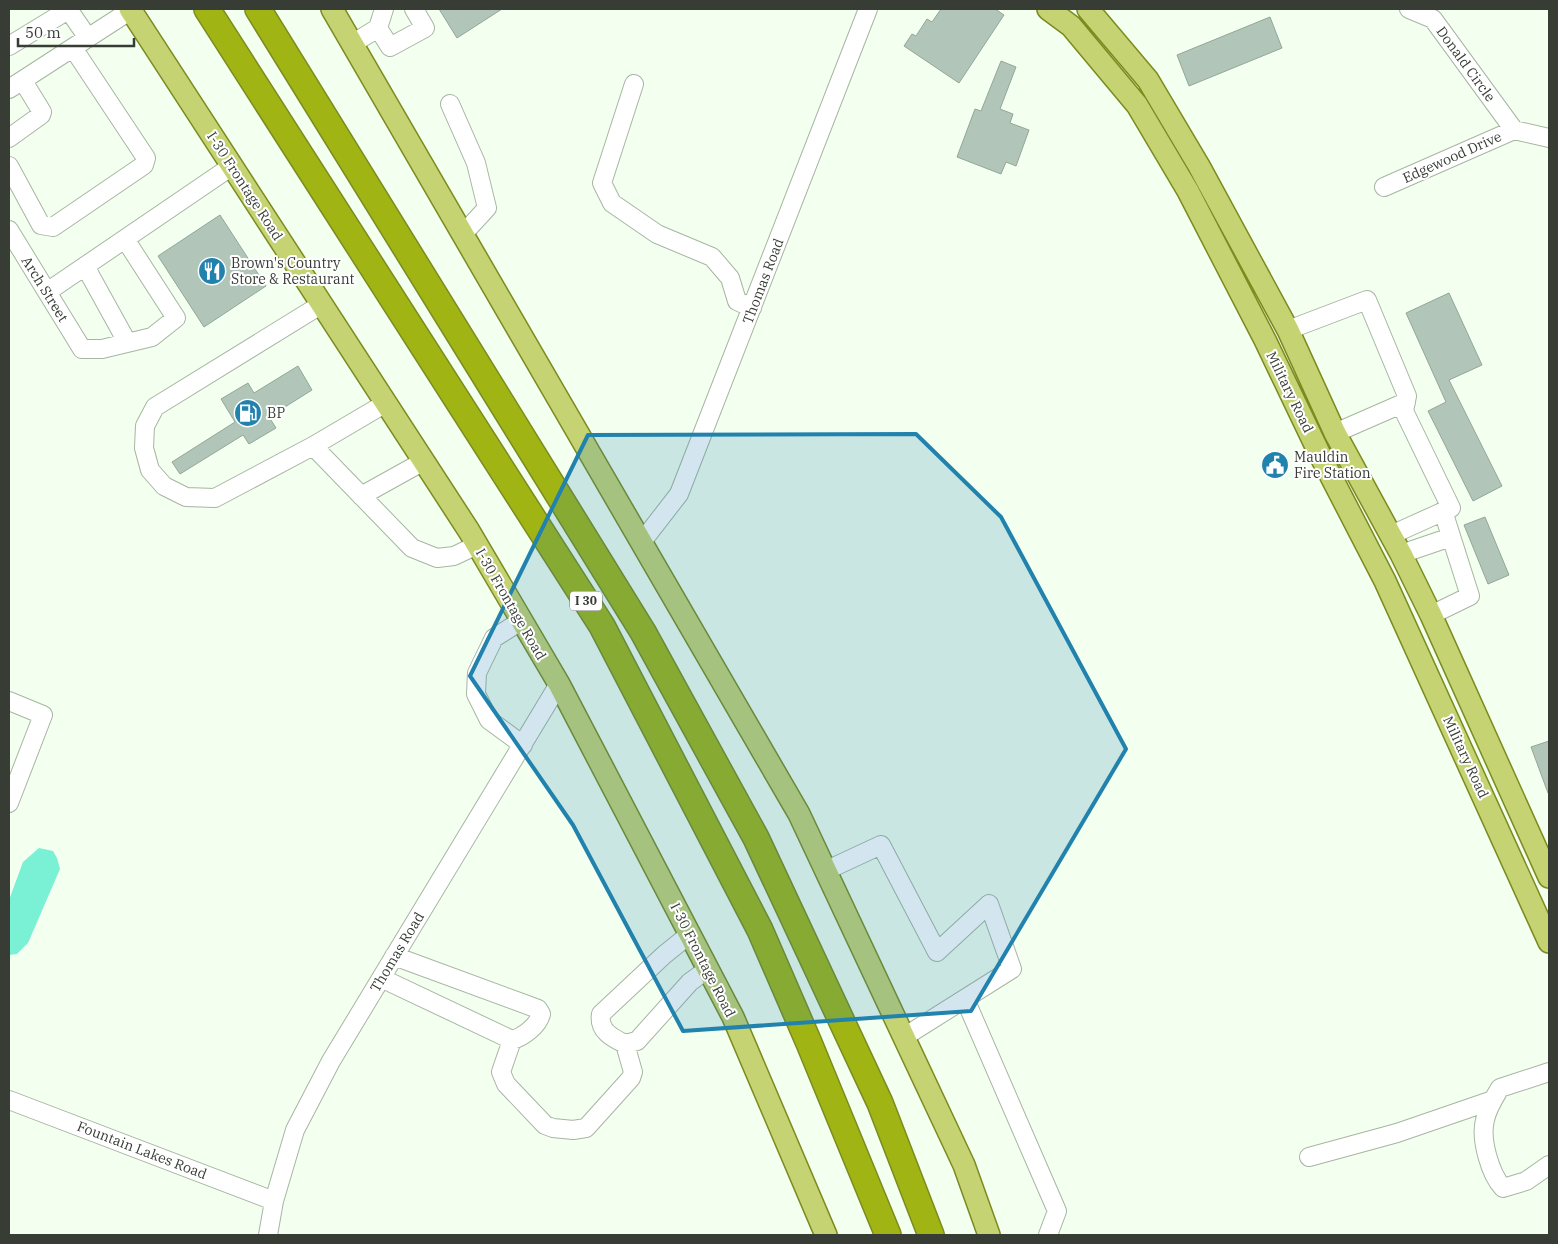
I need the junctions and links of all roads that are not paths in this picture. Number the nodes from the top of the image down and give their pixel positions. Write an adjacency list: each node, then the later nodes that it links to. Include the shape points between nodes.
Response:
1 (68, 9): 13 (street); 15 (street)
2 (207, 9): 73 (highway, I 30, via 602,626 760,930)
3 (258, 9): 74 (highway, I 30, via 643,632 756,838 880,1102)
4 (332, 9): 14 (main road)
5 (384, 9): 12 (street)
6 (414, 9): 12 (street, via 425,28 390,48)
7 (868, 9): 32 (street, Thomas Road)
8 (1048, 9): 39 (main road, Military Road, via 1071,26 1137,105 1188,191)
9 (1088, 9): 33 (main road, Military Road, via 1148,80)
10 (1409, 9): 20 (street, Donald Circle, via 1433,18)
11 (131, 10): 13 (street); 24 (main road, I-30 Frontage Road)
12 (378, 28): 14 (street)
13 (88, 38): 16 (street)
14 (352, 44): 27 (main road)
15 (9, 46)
16 (73, 48): 18 (street); 23 (street, via 146,158 144,165 53,228 41,225)
17 (634, 84): 32 (street, via 602,183 612,204 657,234 712,257 730,278 737,301)
18 (16, 85): 21 (street, via 42,112)
19 (450, 104): 27 (street, via 476,163 487,208)
20 (1514, 130): 22 (street, Edgewood Drive); 25 (street, Edgewood Drive)
21 (9, 138)
22 (1549, 138)
23 (9, 166)
24 (232, 166): 28 (street); 31 (main road, I-30 Frontage Road)
25 (1384, 187)
26 (9, 230): 30 (street, Arch Street)
27 (463, 234): 45 (main road)
28 (125, 239): 29 (street); 34 (street, via 176,318 152,337)
29 (85, 266): 30 (street); 34 (street)
30 (47, 292): 34 (street, Arch Street, via 82,349 102,349)
31 (322, 304): 36 (main road, I-30 Frontage Road); 38 (street, via 155,407 144,426 144,448 150,470 164,486 186,497 215,498)
32 (752, 308): 45 (street, Thomas Road, via 679,494)
33 (1288, 330): 35 (street, via 1367,300 1407,396); 37 (main road, Military Road)
34 (127, 342)
35 (1406, 402): 37 (street); 42 (street, via 1404,411 1451,508)
36 (386, 403): 38 (street); 40 (main road, I-30 Frontage Road)
37 (1335, 433): 39 (main road); 43 (main road, Military Road)
38 (313, 446): 41 (street)
39 (1316, 446): 56 (main road, Military Road, via 1411,638)
40 (424, 461): 41 (street); 46 (main road, I-30 Frontage Road)
41 (361, 496): 46 (street, via 412,548 437,558 454,556)
42 (1443, 511): 43 (street); 44 (street)
43 (1391, 535): 47 (main road, Military Road)
44 (1451, 537): 47 (street); 48 (street, via 1470,596)
45 (641, 543): 54 (main road, via 799,814)
46 (477, 545): 49 (main road, I-30 Frontage Road)
47 (1401, 554): 48 (main road, Military Road)
48 (1431, 616): 55 (main road, Military Road)
49 (521, 622): 50 (main road, I-30 Frontage Road); 52 (street, via 494,638 477,673 476,694 489,720)
50 (559, 684): 52 (street, Thomas Road); 57 (main road, I-30 Frontage Road)
51 (9, 701): 53 (street, via 43,715)
52 (522, 745): 58 (street, Thomas Road)
53 (9, 802)
54 (825, 871): 61 (street, via 881,845 938,952 989,904 1012,969); 62 (main road)
55 (1549, 877)
56 (1548, 932)
57 (690, 934): 59 (main road, I-30 Frontage Road); 64 (street, via 602,1014 603,1029)
58 (394, 956): 60 (street, Thomas Road); 63 (street, via 538,1009 540,1018 522,1037)
59 (708, 969): 64 (street, via 690,982 637,1041); 72 (main road, I-30 Frontage Road, via 733,1017)
60 (381, 978): 63 (street); 70 (street, Thomas Road, via 331,1061 295,1130)
61 (965, 999): 62 (street); 76 (street, via 1057,1211)
62 (904, 1037): 75 (main road, via 964,1165)
63 (512, 1040): 64 (street, via 501,1072 506,1084 545,1125 573,1130 586,1128 631,1078 633,1072)
64 (625, 1044)
65 (1549, 1072): 67 (street, via 1500,1088)
66 (9, 1100): 70 (street, Fountain Lakes Road)
67 (1494, 1100): 68 (street, via 1397,1133); 69 (street, via 1483,1131 1491,1168 1503,1188 1526,1181)
68 (1309, 1157)
69 (1549, 1165)
70 (274, 1201): 71 (street, Thomas Road)
71 (268, 1235)
72 (826, 1235)
73 (888, 1235)
74 (931, 1235)
75 (989, 1235)
76 (1048, 1235)

